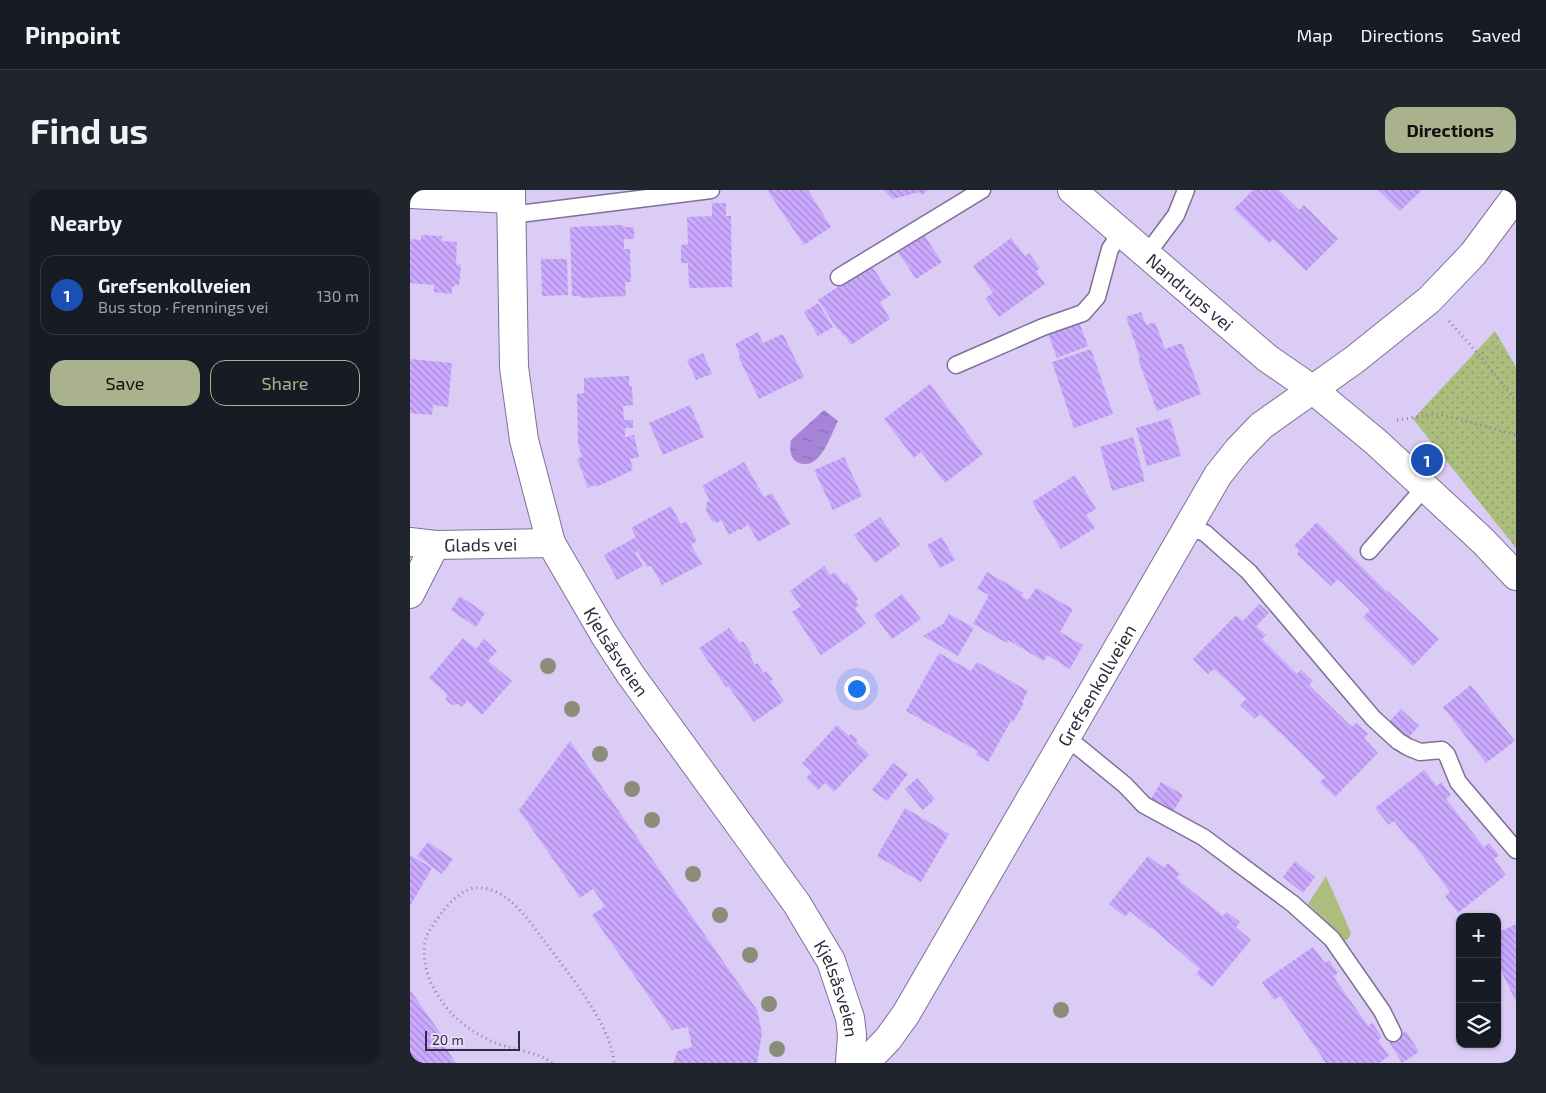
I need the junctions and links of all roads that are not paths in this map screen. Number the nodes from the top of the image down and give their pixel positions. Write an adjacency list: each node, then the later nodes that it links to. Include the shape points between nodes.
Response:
1 (711, 190): 7 (lane)
2 (982, 190): 10 (lane)
3 (1072, 190): 8 (street, Nandrups vei)
4 (1186, 190): 9 (lane, via 1176,215)
5 (410, 194): 7 (street)
6 (1516, 196): 12 (street, Grefsenkollveien, via 1472,254 1430,300)
7 (511, 201): 15 (street, Kjelsåsveien, via 514,367 524,440)
8 (1120, 232): 9 (street, Nandrups vei); 11 (lane, via 1110,248 1097,297 1083,313)
9 (1147, 254): 12 (street, Nandrups vei, via 1268,358)
10 (839, 277)
11 (956, 365)
12 (1312, 389): 13 (street, Nandrups vei); 14 (street, Grefsenkollveien, via 1261,426 1238,450 1218,475)
13 (1425, 487): 17 (lane); 18 (street, Nandrups vei)
14 (1188, 527): 20 (street, Grefsenkollveien); 21 (lane, via 1205,533 1249,572 1374,718 1398,741 1420,752 1442,750 1458,782)
15 (552, 542): 16 (street, Glads vei); 23 (street, Kjelsåsveien, via 630,674 797,904 831,962 850,1018)
16 (423, 544): 19 (street)
17 (1370, 551)
18 (1516, 576)
19 (410, 594)
20 (1066, 738): 22 (lane, via 1125,785 1144,805 1203,837 1233,858 1332,939 1382,1011); 24 (street, Grefsenkollveien, via 906,1014)
21 (1516, 850)
22 (1393, 1033)
23 (850, 1063)
24 (865, 1063)

